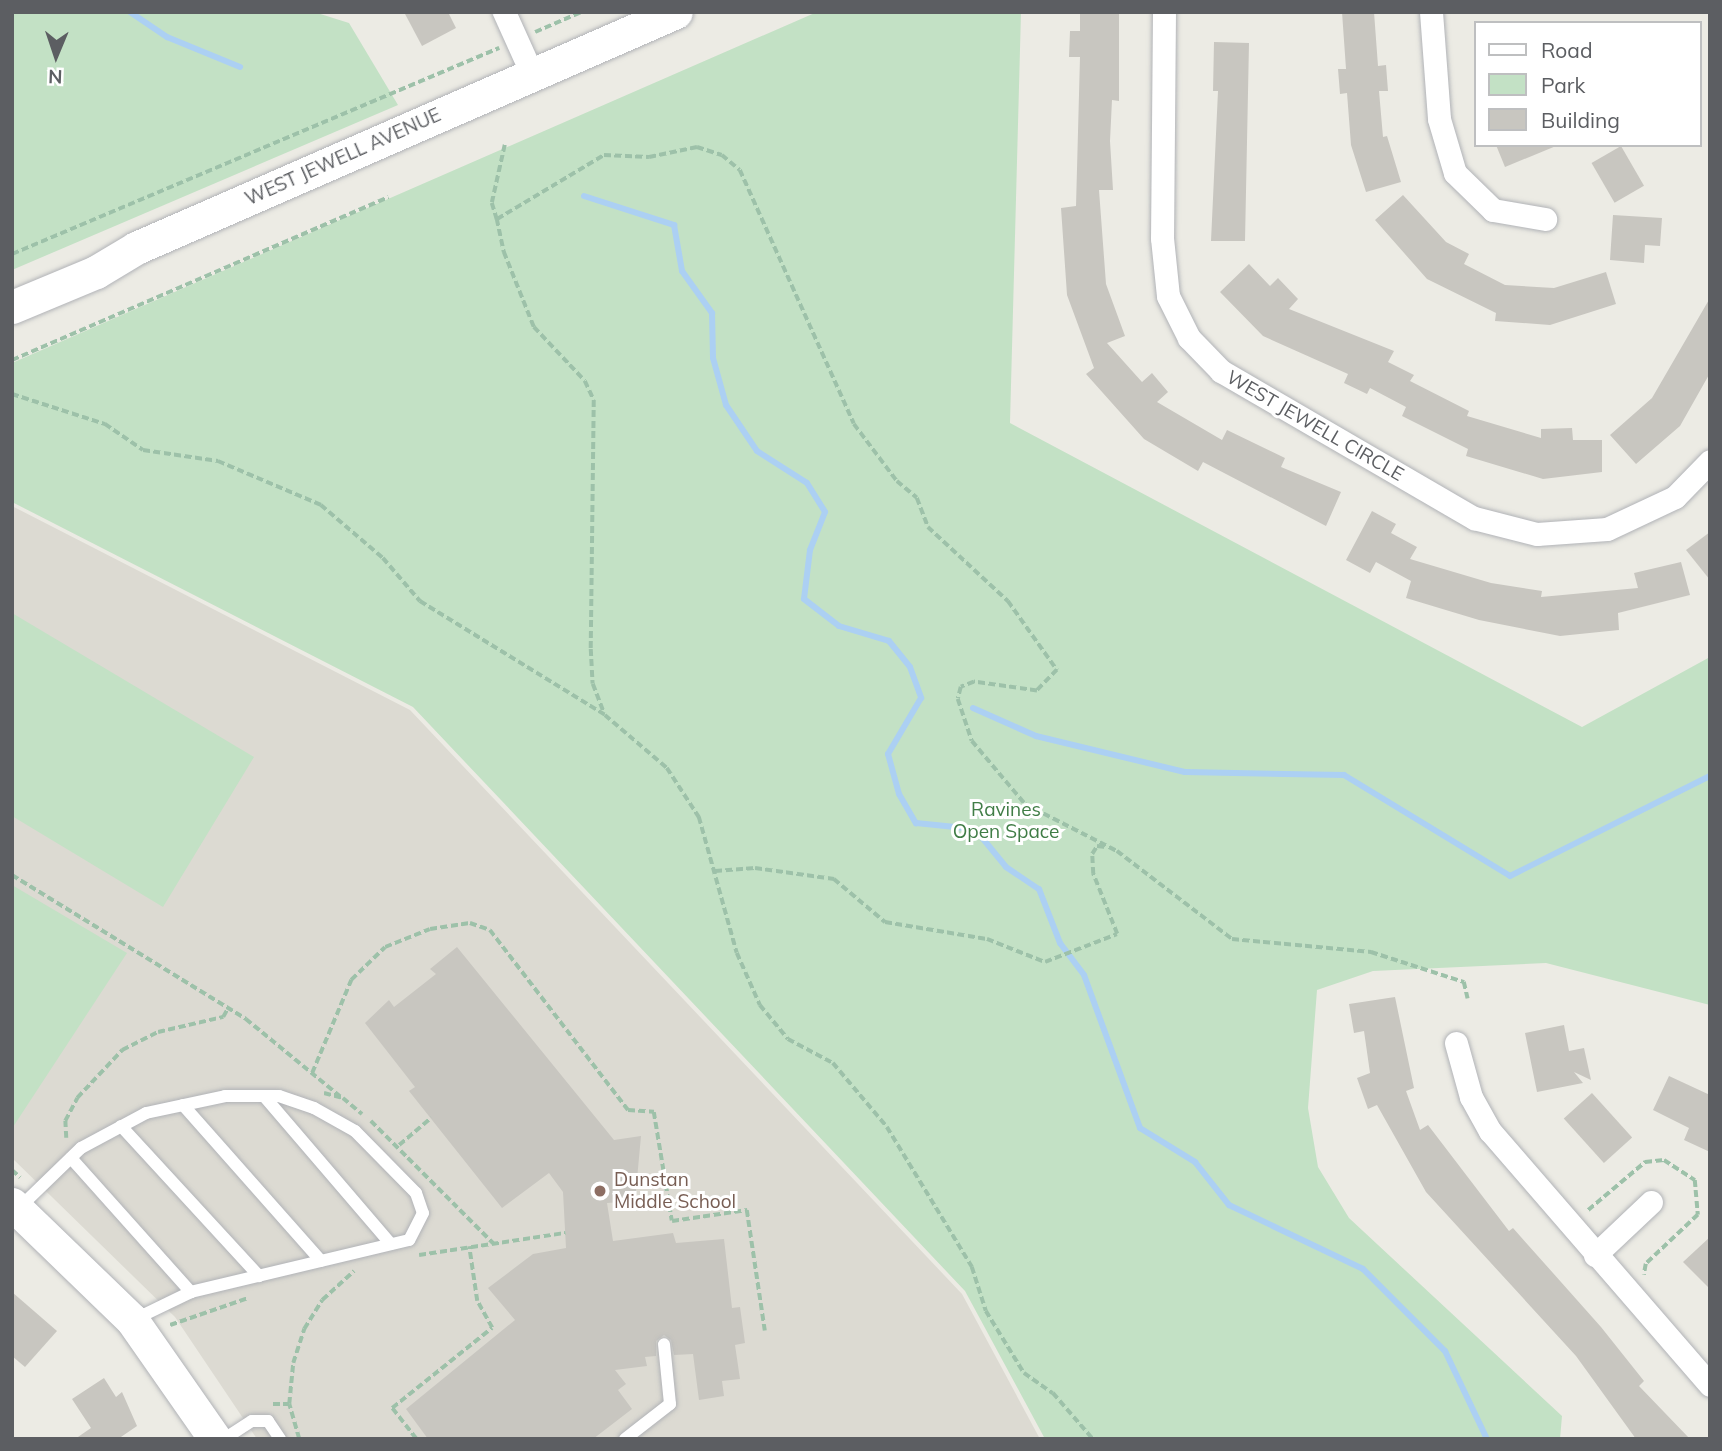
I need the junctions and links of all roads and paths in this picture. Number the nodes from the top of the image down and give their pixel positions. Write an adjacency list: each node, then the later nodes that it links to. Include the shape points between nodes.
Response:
1 (505, 12): 6 (street)
2 (581, 12): 6 (path)
3 (676, 12): 7 (main road, WEST JEWELL AVENUE)
4 (1164, 12): 16 (street, WEST JEWELL CIRCLE, via 1162,238 1168,296 1189,338 1221,371 1474,518 1537,534 1607,529 1675,497)
5 (1431, 12): 11 (street, via 1439,119 1455,173 1493,210)
6 (517, 40): 7 (street); 12 (path)
7 (532, 74): 13 (main road, WEST JEWELL AVENUE)
8 (505, 145): 10 (path, via 492,203)
9 (388, 197): 14 (path)
10 (498, 219): 17 (path, via 504,253 534,327 585,381 594,400 593,684); 18 (path, via 604,155 649,157 697,147 722,155 740,170 854,424 897,481 917,498 928,527 1008,601 1057,670 1037,691 974,682 961,687 959,716 972,741 1025,804)
11 (1545, 219)
12 (12, 254)
13 (12, 307)
14 (12, 360)
15 (12, 394): 17 (path, via 104,424 143,450 218,461 321,505 383,558 419,601)
16 (1710, 461)
17 (605, 715): 19 (path, via 667,768 699,817)
18 (1110, 847): 19 (path, via 1097,846 1093,874 1117,934 1045,962 988,939 885,922 834,879 755,868); 21 (path, via 1232,939 1371,952 1464,982)
19 (715, 871): 60 (path, via 737,953 760,1005 788,1040 833,1063 887,1127 972,1267 986,1311 1024,1373 1053,1393)
20 (12, 875): 22 (path)
21 (1468, 999)
22 (228, 1008): 24 (path); 32 (path, via 223,1017 159,1032 122,1050 77,1098 65,1121)
23 (1456, 1043): 43 (street, via 1471,1097 1490,1131)
24 (312, 1073): 27 (path); 51 (path, via 351,980 385,947 430,929 470,923 490,930 628,1110 654,1112 672,1221 747,1210)
25 (310, 1089): 27 (path)
26 (264, 1096): 28 (lane, via 225,1096); 41 (lane); 41 (lane, via 314,1108 355,1131 396,1169 423,1213 409,1240)
27 (343, 1098): 33 (path)
28 (183, 1105): 30 (lane, via 146,1113); 45 (lane)
29 (431, 1118): 33 (path)
30 (121, 1126): 35 (lane); 47 (lane)
31 (75, 1133): 32 (path)
32 (66, 1138): 34 (path)
33 (399, 1144): 40 (path)
34 (57, 1148)
35 (71, 1158): 37 (lane); 48 (lane)
36 (12, 1170): 37 (path, via 23,1180)
37 (17, 1200): 50 (main road)
38 (1651, 1202): 43 (street)
39 (565, 1233): 40 (path)
40 (493, 1243): 42 (path)
41 (391, 1244): 45 (lane)
42 (468, 1247): 44 (path); 58 (path, via 477,1301 492,1328 392,1408)
43 (1595, 1255): 54 (street)
44 (415, 1256)
45 (321, 1261): 47 (lane)
46 (340, 1270): 57 (path, via 362,1265 322,1300 304,1329 293,1363 289,1404)
47 (259, 1276): 48 (lane)
48 (191, 1292): 50 (lane)
49 (257, 1295): 52 (path, via 169,1325)
50 (132, 1321): 55 (main road)
51 (765, 1331)
52 (177, 1336)
53 (664, 1344): 59 (lane, via 670,1404)
54 (1710, 1385)
55 (214, 1438): 56 (lane, via 252,1421 268,1421)
56 (280, 1439)
57 (299, 1439)
58 (416, 1439)
59 (625, 1439)
60 (1093, 1439)

